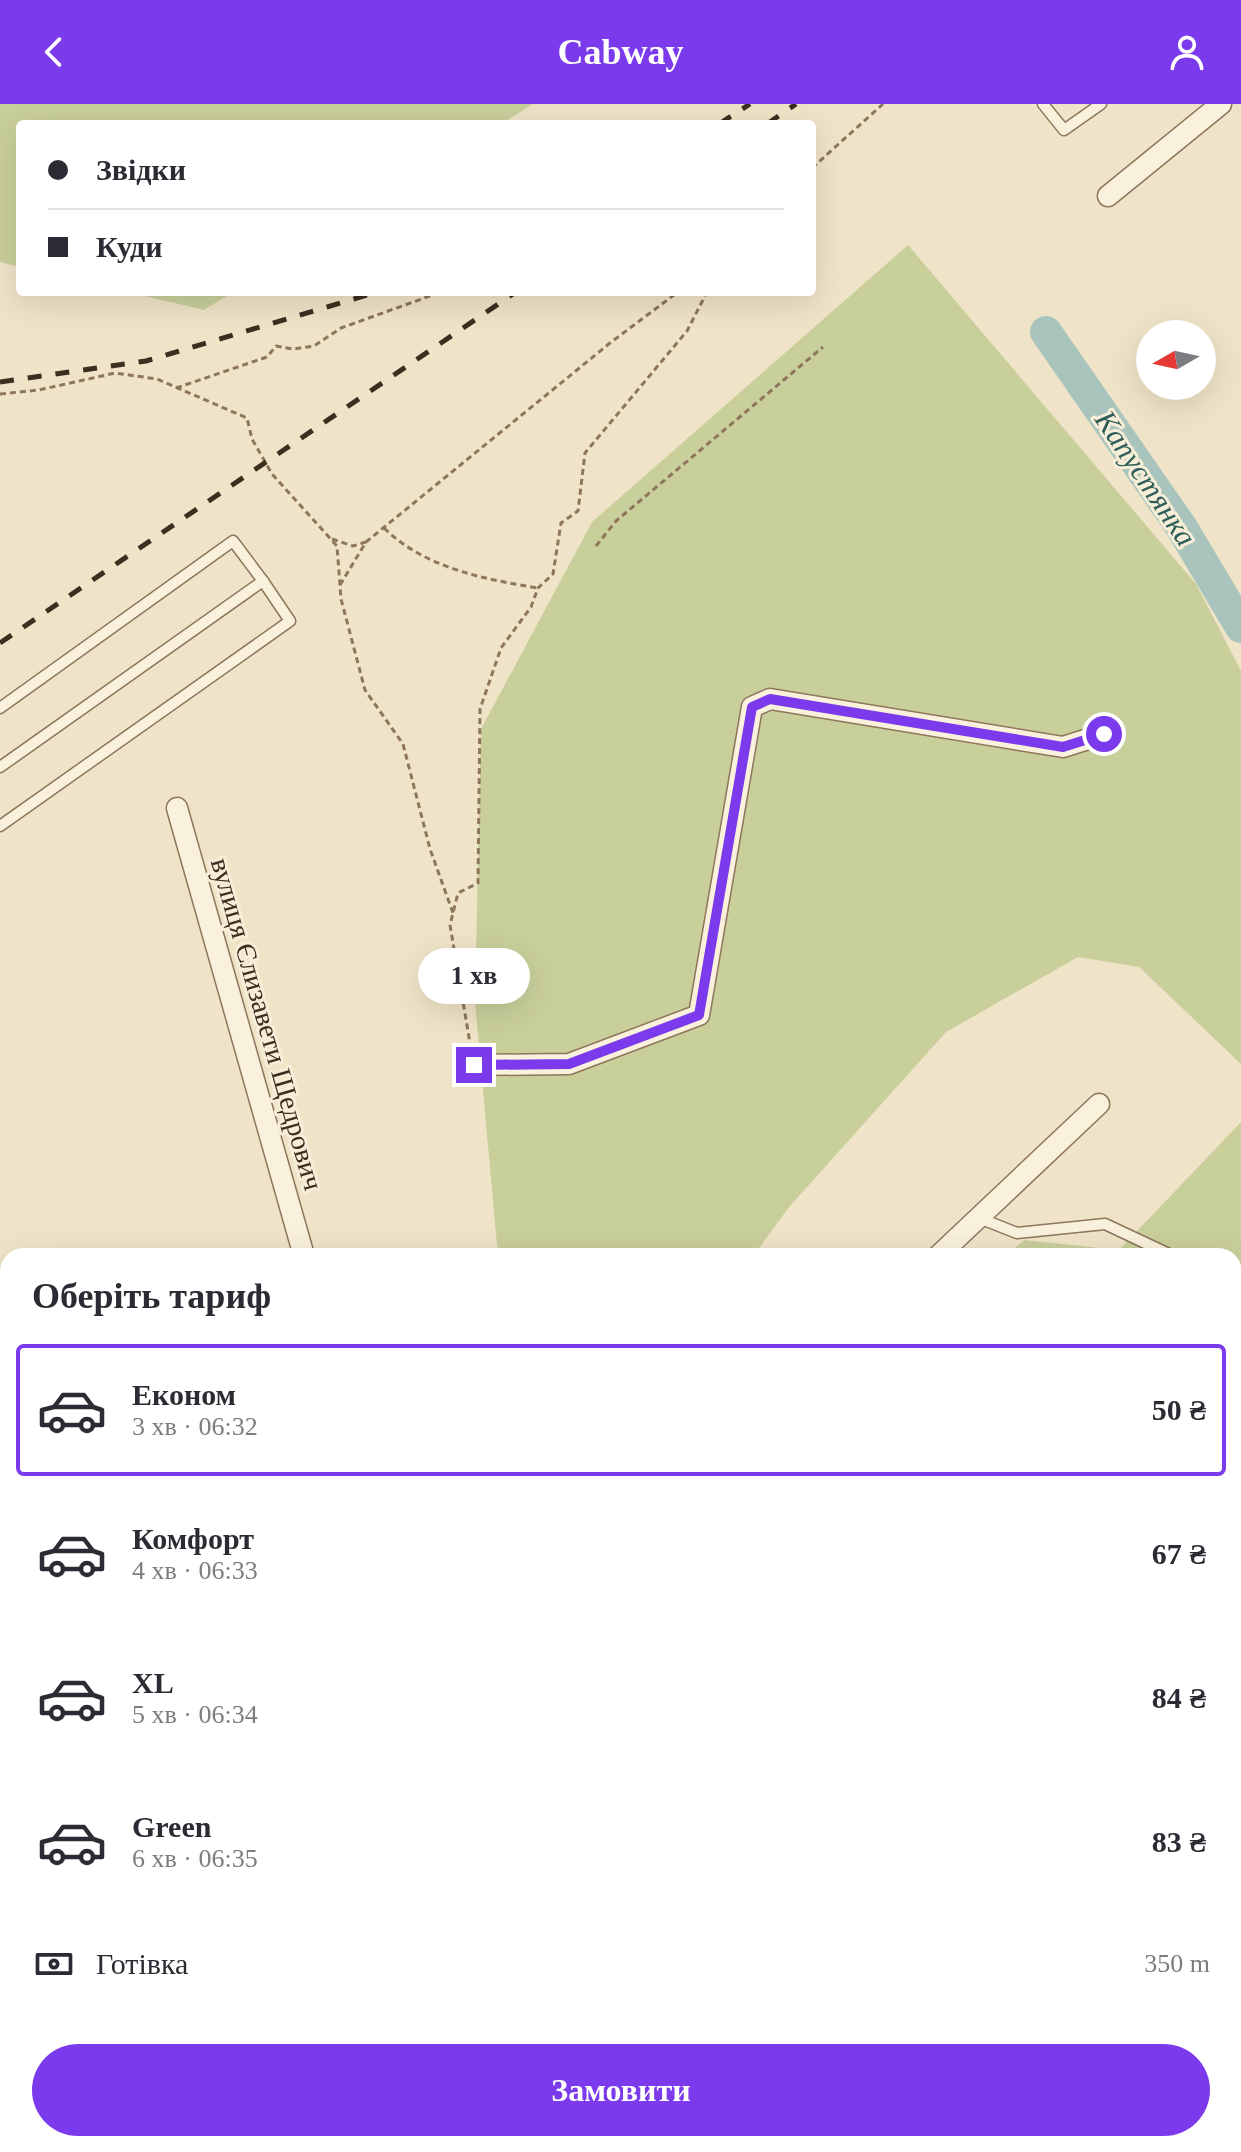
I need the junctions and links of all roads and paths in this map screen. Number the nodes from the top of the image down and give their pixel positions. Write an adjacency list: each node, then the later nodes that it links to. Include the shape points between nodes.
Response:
1 (883, 104): 5 (path)
2 (1043, 104): 3 (lane, via 1064,130)
3 (1101, 104)
4 (1221, 104): 6 (street)
5 (816, 164)
6 (1108, 196)
7 (430, 296): 11 (path, via 341,328 314,346 276,346 267,357)
8 (673, 296): 13 (path)
9 (705, 296): 19 (path, via 687,331 585,453 578,511 561,523 553,574)
10 (823, 347): 16 (path, via 616,521)
11 (176, 388): 12 (path, via 157,379 115,373); 14 (path, via 247,418 272,474)
12 (0, 394)
13 (384, 528): 15 (path); 19 (path, via 405,549 476,577)
14 (331, 539): 15 (path, via 353,546); 18 (path, via 337,546)
15 (366, 542): 18 (path)
16 (596, 546)
17 (263, 581): 20 (lane, via 233,541); 22 (lane); 24 (lane, via 290,621)
18 (340, 585): 25 (path, via 365,690 403,744)
19 (538, 588): 25 (path, via 531,607 501,648 480,709 478,883 458,893)
20 (0, 708)
21 (1104, 734): 26 (street, via 1063,747 770,699 752,707 699,1015 569,1064)
22 (0, 767)
23 (177, 808): 29 (street, вулиця Єлизавети Щедрович)
24 (0, 826)
25 (453, 913): 26 (path, via 450,925)
26 (474, 1065)
27 (1099, 1104): 28 (street)
28 (979, 1218): 30 (street); 31 (lane, via 1017,1233 1105,1224)
29 (302, 1248)
30 (947, 1248)
31 (1156, 1248)

